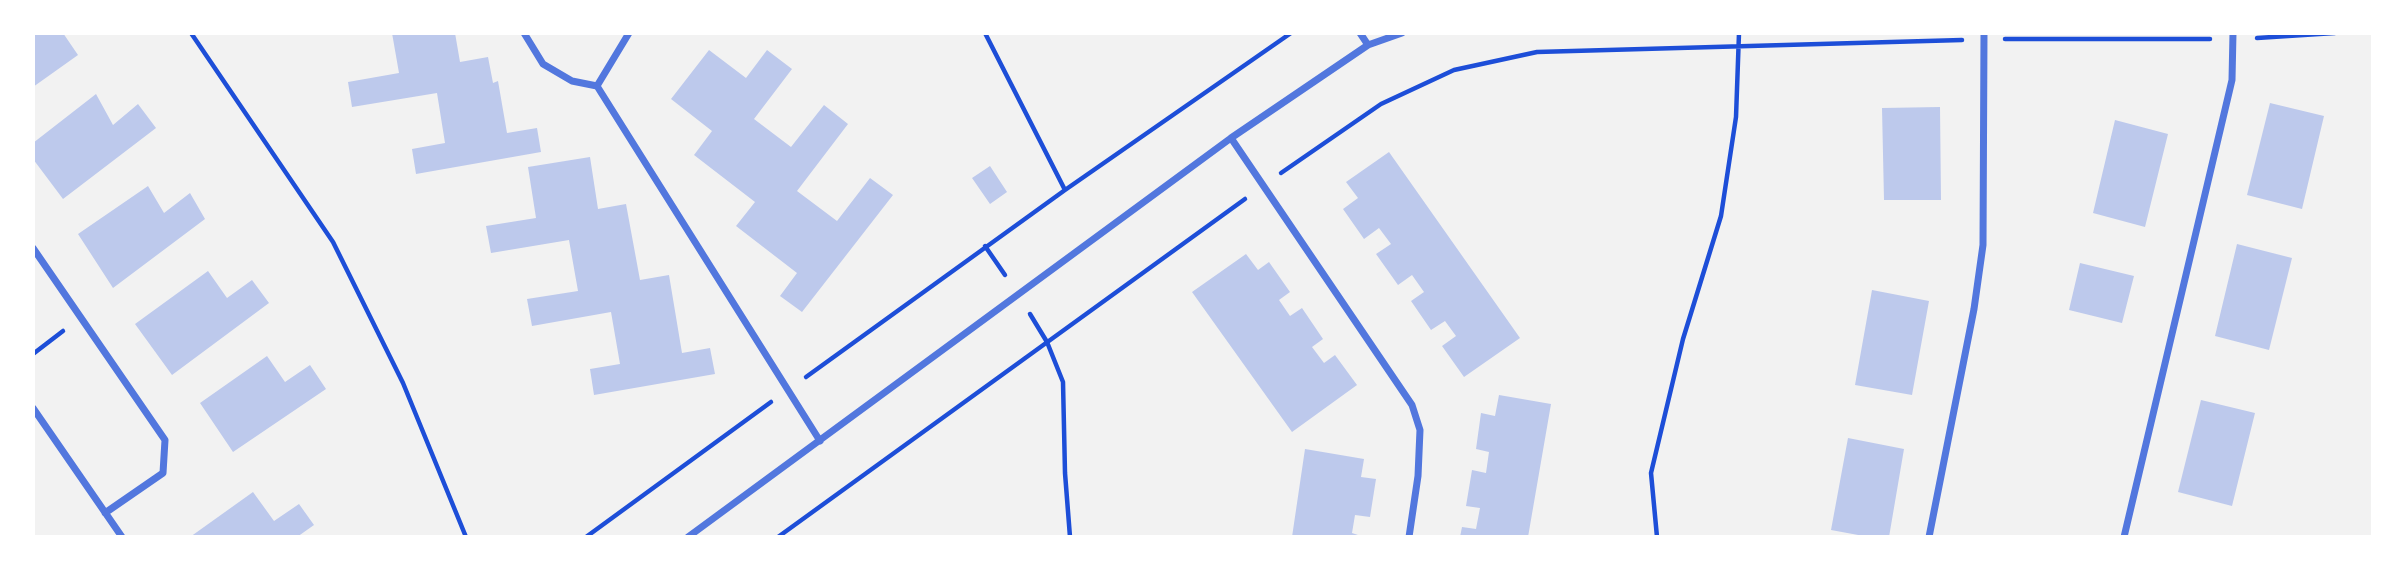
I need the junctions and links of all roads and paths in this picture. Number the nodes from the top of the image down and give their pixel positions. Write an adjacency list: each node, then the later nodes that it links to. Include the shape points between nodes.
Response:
1 (191, 33): 29 (path, via 333,242 402,383)
2 (524, 33): 14 (street, via 544,64 572,81)
3 (629, 33): 14 (street)
4 (985, 33): 17 (path)
5 (1291, 33): 17 (path)
6 (1360, 33): 12 (street)
7 (1402, 33): 12 (street)
8 (1740, 33): 13 (path)
9 (2335, 33): 11 (path)
10 (1984, 36): 11 (path); 13 (path); 36 (street, via 1983,245)
11 (2233, 36): 37 (street, via 2232,80)
12 (1368, 45): 15 (street)
13 (1739, 45): 16 (path, via 1537,52 1454,70 1381,104); 35 (path, via 1736,117 1721,216 1683,339 1651,473)
14 (597, 86): 24 (street)
15 (1231, 138): 16 (street); 20 (street)
16 (1262, 187): 22 (path); 34 (street, via 1412,405 1420,429)
17 (1065, 190): 18 (path)
18 (985, 246): 20 (path); 24 (path)
19 (33, 248): 21 (street)
20 (1018, 294): 22 (path); 26 (street)
21 (80, 317): 23 (path); 27 (street, via 165,440 163,473)
22 (1047, 342): 32 (path); 33 (path, via 1063,382)
23 (33, 354)
24 (788, 390): 26 (street); 30 (path)
25 (33, 408): 27 (street)
26 (820, 441): 31 (street)
27 (105, 513): 28 (street)
28 (122, 537)
29 (466, 537)
30 (586, 537)
31 (688, 537)
32 (778, 537)
33 (1070, 537)
34 (1409, 537)
35 (1657, 537)
36 (1929, 537)
37 (2124, 537)

